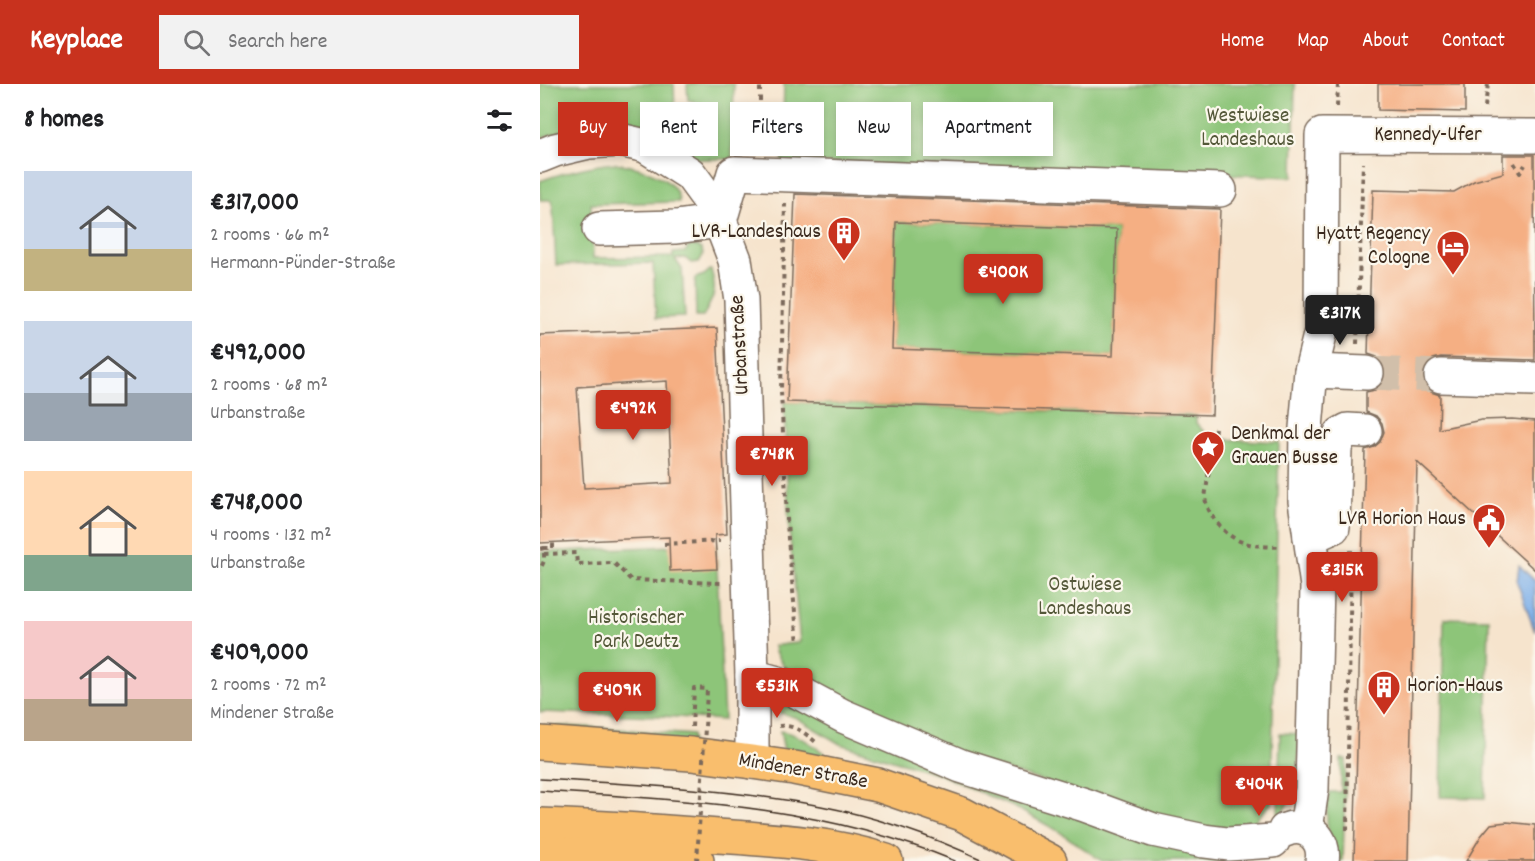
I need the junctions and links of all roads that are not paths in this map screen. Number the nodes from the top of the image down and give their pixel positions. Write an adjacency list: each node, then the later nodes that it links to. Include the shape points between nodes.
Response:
1 (1535, 136): 6 (street, Kennedy-Ufer, via 1322,135 1321,331)
2 (540, 156): 4 (street, Urbanstraße, via 589,142 620,140 646,146 690,174)
3 (1221, 190): 4 (street, via 734,173)
4 (720, 221): 5 (street, via 676,227); 12 (street, Urbanstraße, via 735,260 741,300)
5 (599, 229)
6 (1311, 371): 7 (street); 11 (street, via 1305,501)
7 (1367, 373)
8 (1441, 376): 9 (street)
9 (1535, 379)
10 (1365, 431): 11 (street, via 1348,430 1341,434 1335,447 1333,526)
11 (1296, 542): 16 (street, via 1317,586 1312,789)
12 (752, 676): 14 (street, Urbanstraße); 17 (street, via 785,686 843,716 961,766 1153,830)
13 (540, 743): 14 (main road, Mindener Straße)
14 (752, 762): 21 (main road, Mindener Straße, via 878,785 962,814)
15 (540, 825): 20 (main road, via 796,841)
16 (1306, 829): 17 (street, via 1290,828 1277,835); 22 (street, via 1320,840)
17 (1272, 851)
18 (540, 853): 19 (main road)
19 (697, 861)
20 (886, 861)
21 (1050, 861)
22 (1322, 861)

